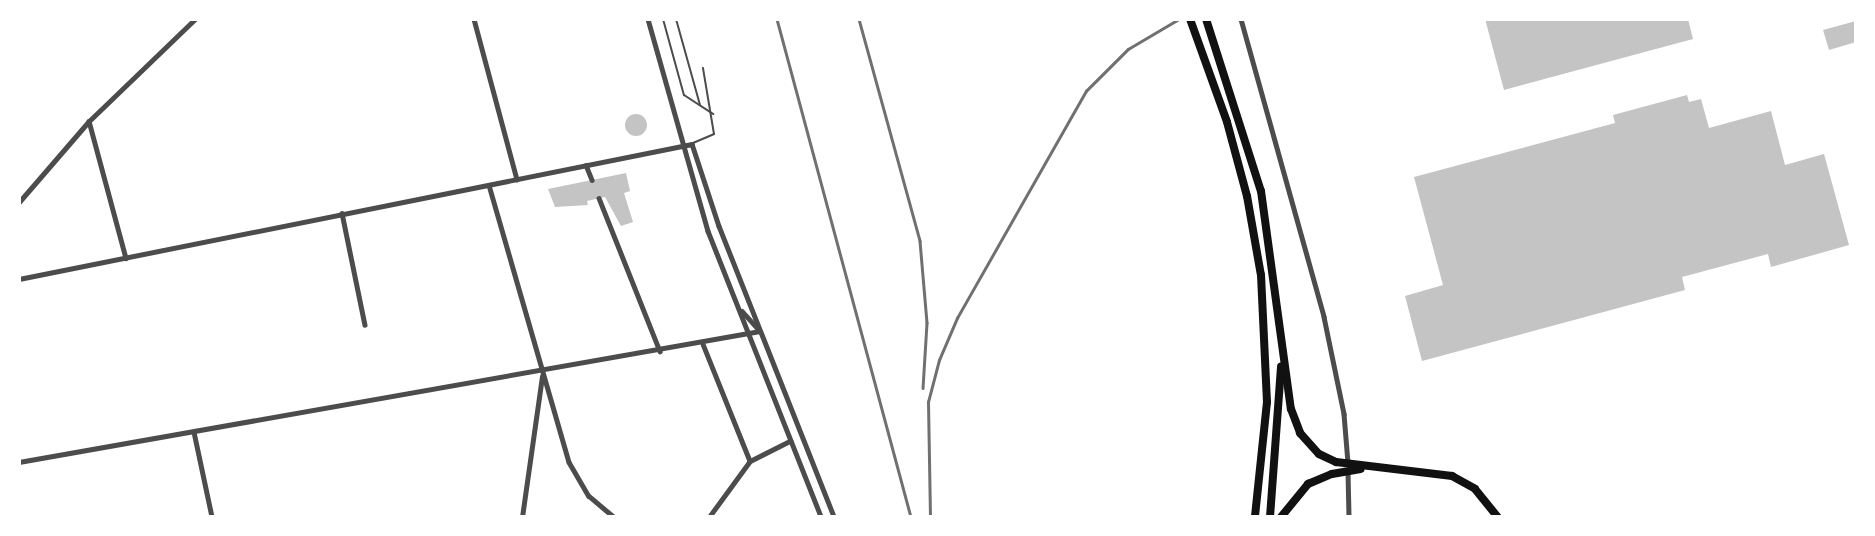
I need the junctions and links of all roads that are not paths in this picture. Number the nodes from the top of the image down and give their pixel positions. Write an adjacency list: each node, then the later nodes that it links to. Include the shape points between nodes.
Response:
1 (195, 19): 12 (street)
2 (474, 19): 16 (street)
3 (648, 19): 14 (street)
4 (663, 19): 10 (lane, via 684,95)
5 (676, 19): 10 (lane)
6 (1189, 19): 45 (highway, via 1247,196 1261,275 1267,402)
7 (1206, 19): 30 (highway, via 1261,191)
8 (1241, 19): 48 (street, via 1324,317 1344,414)
9 (703, 68): 11 (lane)
10 (700, 106): 11 (lane)
11 (713, 114): 13 (lane, via 714,134)
12 (89, 121): 20 (street); 24 (street)
13 (692, 144): 14 (street); 22 (street)
14 (681, 146): 15 (street); 23 (street)
15 (586, 165): 16 (street); 17 (street)
16 (517, 179): 18 (street)
17 (592, 180)
18 (489, 185): 21 (street); 33 (street)
19 (599, 198): 32 (street)
20 (19, 202)
21 (342, 213): 24 (street); 27 (street)
22 (719, 226): 23 (street); 28 (street)
23 (708, 231): 26 (street)
24 (126, 258): 25 (street)
25 (19, 279)
26 (735, 302): 28 (street); 29 (street)
27 (365, 325)
28 (760, 331): 29 (street); 44 (street)
29 (747, 332): 31 (street); 35 (street)
30 (1281, 332): 38 (highway, via 1295,423 1313,449); 46 (highway, via 1282,401)
31 (703, 344): 32 (street); 36 (street)
32 (660, 351): 33 (street)
33 (543, 371): 34 (street); 40 (street); 41 (street, via 575,474 589,496)
34 (194, 432): 37 (street); 39 (street)
35 (790, 441): 36 (street); 43 (street)
36 (750, 461): 42 (street)
37 (19, 462)
38 (1341, 468): 47 (highway, via 1300,490); 49 (highway, via 1452,476 1475,489)
39 (212, 517)
40 (522, 517)
41 (614, 517)
42 (709, 517)
43 (821, 517)
44 (834, 517)
45 (1255, 517)
46 (1270, 517)
47 (1281, 517)
48 (1349, 517)
49 (1498, 517)

